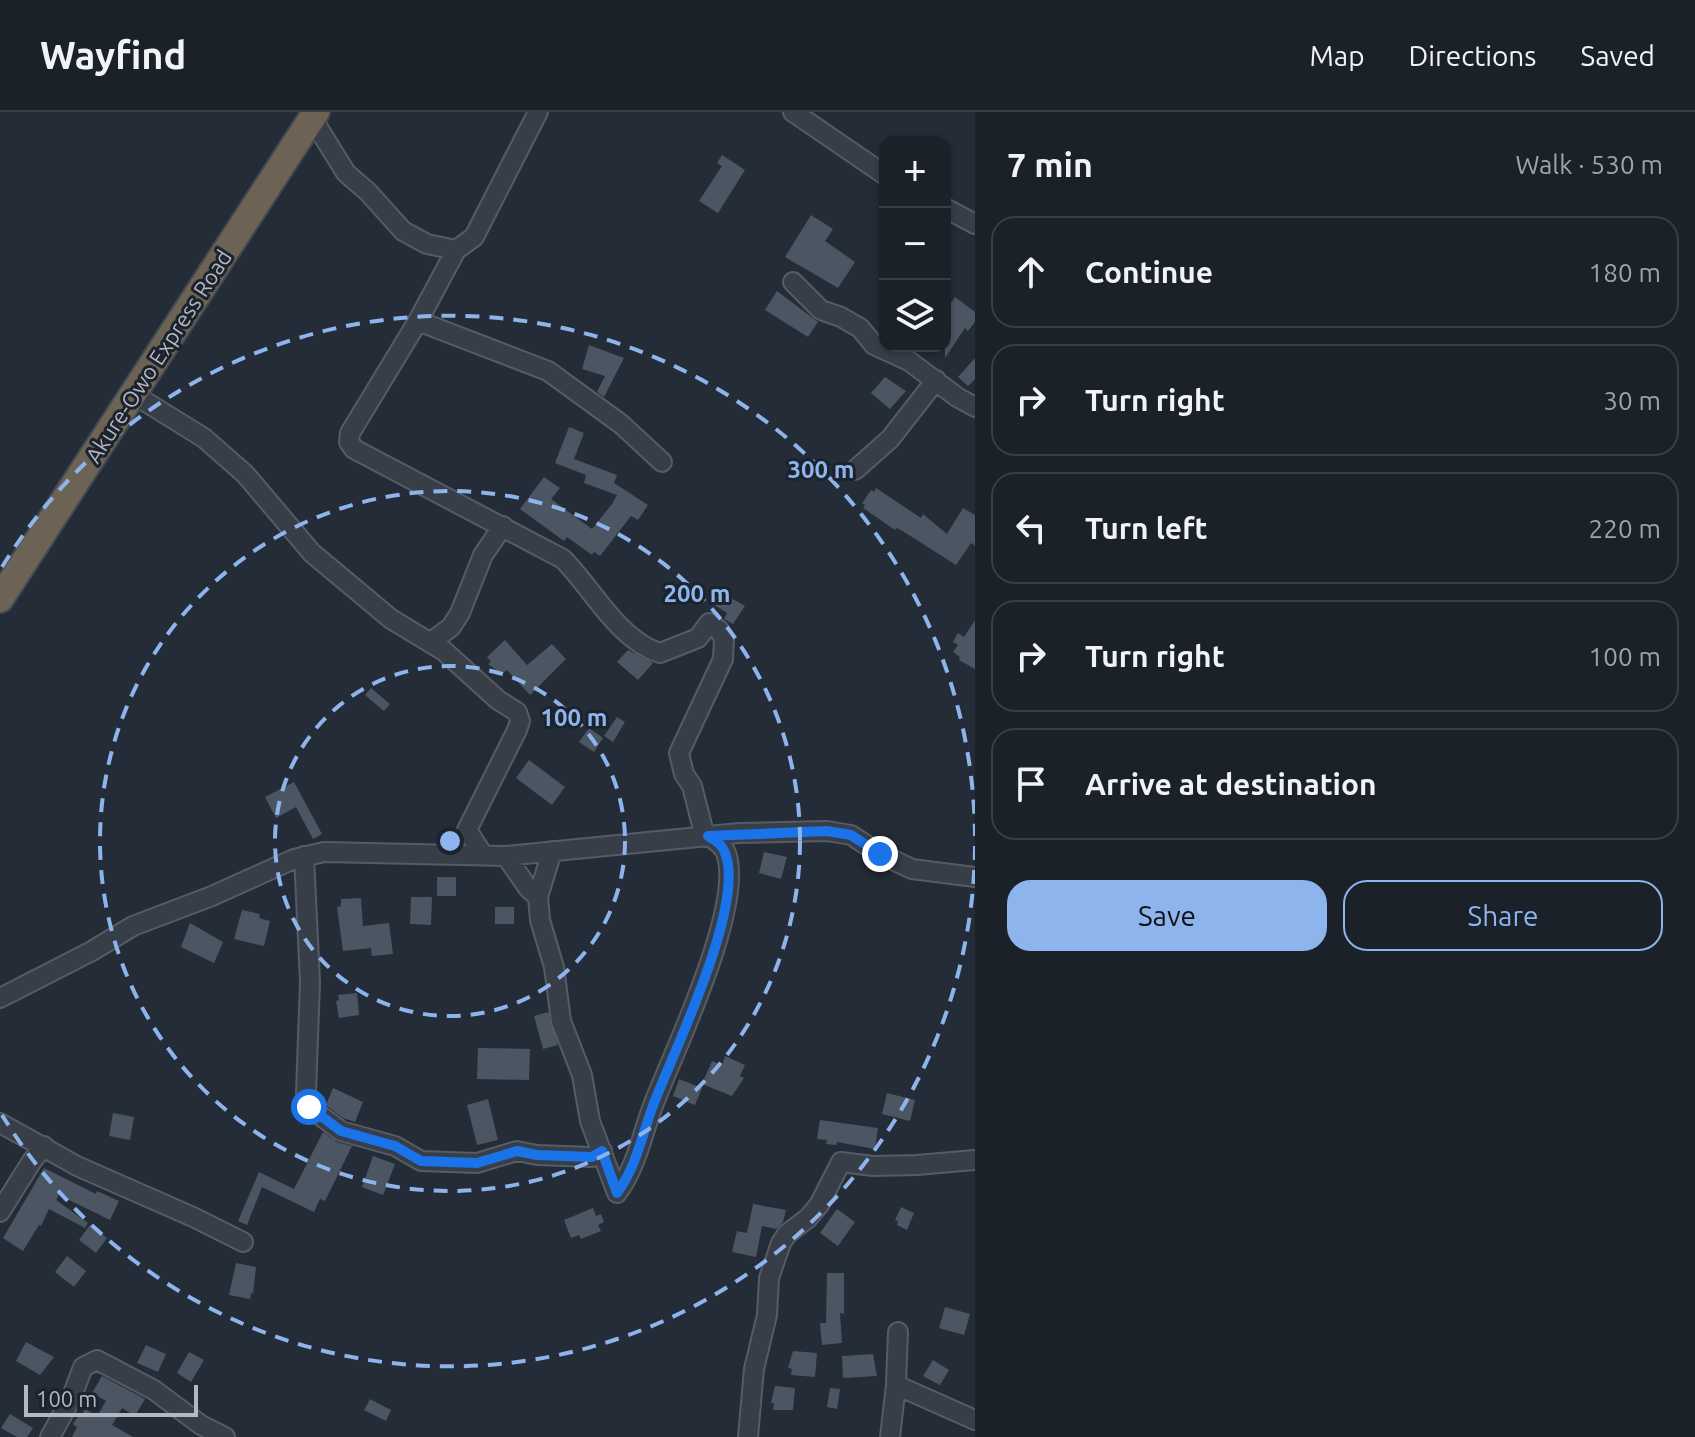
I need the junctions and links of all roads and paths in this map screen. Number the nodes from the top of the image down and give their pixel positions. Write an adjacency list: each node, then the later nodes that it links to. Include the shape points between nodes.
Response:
1 (538, 112): 7 (street, via 474,237)
2 (799, 114): 4 (street)
3 (314, 115): 7 (street, via 346,173 403,231 427,244); 11 (highway, Akure-Owo Express Road)
4 (879, 171)
5 (951, 211): 6 (street)
6 (975, 224)
7 (456, 250): 9 (street)
8 (793, 282): 10 (street, via 821,310 860,328 874,345)
9 (418, 321): 13 (street, via 548,371 621,424); 15 (street, via 349,442)
10 (936, 380): 12 (street); 14 (street, via 890,439)
11 (133, 394): 16 (highway, Akure-Owo Express Road); 17 (street, via 204,438 245,474 312,553 391,619)
12 (975, 407)
13 (662, 462)
14 (855, 470)
15 (503, 526): 17 (street, via 483,555 460,613); 19 (street, via 563,559 637,643 660,653 698,638 709,623 719,630 723,659 679,753)
16 (0, 599)
17 (431, 642): 18 (street, via 517,712 520,721)
18 (467, 830): 21 (street); 22 (street)
19 (708, 836): 20 (street); 25 (street, via 827,831 851,835 912,869); 30 (street, via 726,854 723,923 629,1177 617,1193)
20 (552, 851): 24 (street); 26 (street)
21 (450, 854): 22 (street); 23 (street)
22 (483, 855): 24 (street)
23 (304, 856): 27 (street, via 133,926); 30 (street, via 309,1107 341,1131 395,1146 421,1161 477,1163 517,1151 592,1157)
24 (506, 856): 26 (street)
25 (975, 877)
26 (538, 897): 30 (street, via 561,1021)
27 (0, 998)
28 (0, 1123): 29 (street)
29 (44, 1146): 32 (street); 33 (street)
30 (602, 1151)
31 (975, 1160): 39 (street, via 873,1166 841,1162 819,1205 781,1243 769,1278)
32 (0, 1212)
33 (243, 1242)
34 (898, 1332): 35 (street)
35 (896, 1385): 36 (street); 40 (street)
36 (975, 1420)
37 (50, 1437): 38 (street, via 83,1367 97,1360)
38 (225, 1437)
39 (748, 1437)
40 (890, 1437)

